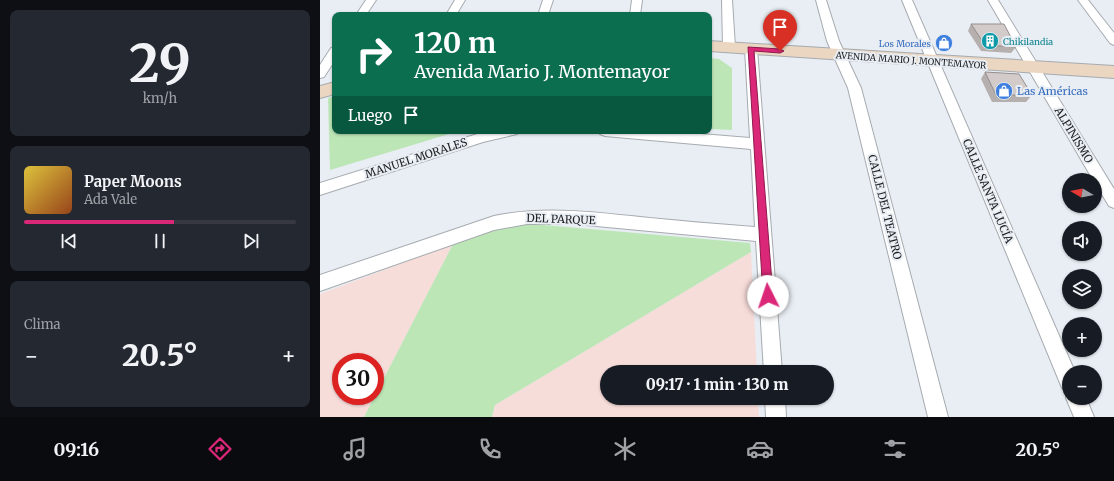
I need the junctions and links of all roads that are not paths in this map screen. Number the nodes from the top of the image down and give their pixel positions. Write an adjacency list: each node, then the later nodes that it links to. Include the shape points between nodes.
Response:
1 (372, 0): 10 (street)
2 (460, 0): 11 (street)
3 (548, 0): 12 (street)
4 (637, 0): 13 (street)
5 (727, 0): 16 (street)
6 (822, 0): 18 (street, CALLE DEL TEATRO)
7 (908, 0): 20 (street, CALLE SANTA LUCÍA)
8 (993, 0): 21 (street, ALPINISMO)
9 (1082, 0): 14 (street)
10 (363, 12)
11 (453, 12)
12 (544, 12)
13 (635, 12)
14 (1114, 41)
15 (712, 46): 16 (main road, AVENIDA MARIO J. MONTEMAYOR)
16 (729, 48): 17 (main road, AVENIDA MARIO J. MONTEMAYOR)
17 (751, 49): 18 (main road, AVENIDA MARIO J. MONTEMAYOR); 28 (street)
18 (839, 55): 20 (main road, AVENIDA MARIO J. MONTEMAYOR); 38 (street, CALLE DEL TEATRO, via 848,69 856,94)
19 (332, 56): 23 (street)
20 (933, 61): 21 (main road, AVENIDA MARIO J. MONTEMAYOR); 34 (street, CALLE SANTA LUCÍA)
21 (1034, 68): 22 (main road, AVENIDA MARIO J. MONTEMAYOR); 30 (street, ALPINISMO)
22 (1114, 72)
23 (320, 74)
24 (332, 89): 25 (main road)
25 (320, 92)
26 (497, 134): 29 (street, MANUEL MORALES)
27 (640, 134): 28 (street)
28 (758, 144): 31 (street)
29 (320, 189)
30 (1114, 202)
31 (764, 235): 32 (street, DEL PARQUE, via 546,216 513,218 494,222); 33 (street)
32 (320, 283)
33 (773, 365)
34 (1062, 365)
35 (775, 405): 37 (street)
36 (1079, 405): 39 (street)
37 (776, 417)
38 (938, 417)
39 (1084, 417)

